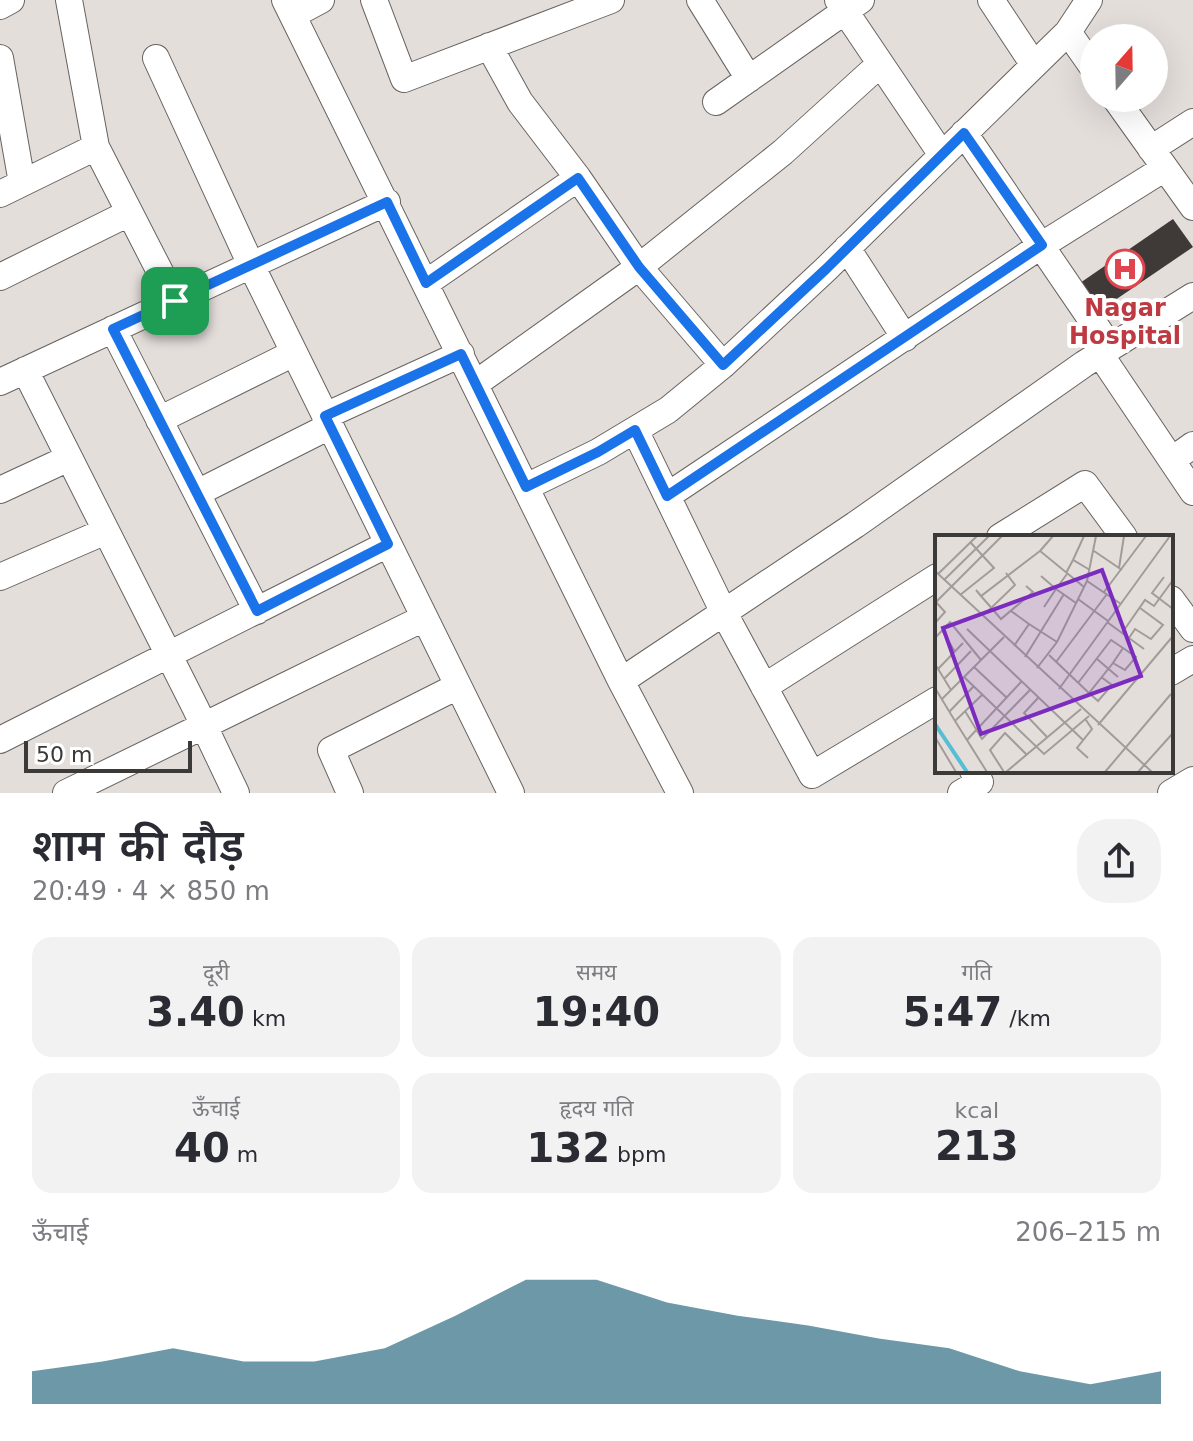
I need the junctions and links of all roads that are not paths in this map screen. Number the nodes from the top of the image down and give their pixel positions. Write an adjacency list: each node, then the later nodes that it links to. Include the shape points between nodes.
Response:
1 (11, 0): 10 (street)
2 (69, 0): 24 (street)
3 (321, 0): 11 (street)
4 (374, 0): 13 (street, via 404,79)
5 (611, 0): 13 (street)
6 (700, 0): 19 (street)
7 (991, 0): 18 (street)
8 (1089, 0): 12 (street)
9 (848, 4): 17 (street); 19 (street)
10 (0, 6)
11 (289, 8): 29 (street)
12 (1068, 32): 14 (street); 18 (street)
13 (489, 46): 27 (street, via 520,102)
14 (1080, 49)
15 (0, 58): 28 (street)
16 (156, 58): 34 (street)
17 (880, 64): 25 (street); 35 (street, via 783,152)
18 (1034, 65): 23 (street)
19 (749, 79): 20 (street)
20 (716, 102)
21 (1125, 112): 26 (street)
22 (1193, 122): 26 (street)
23 (964, 133): 25 (street); 32 (street)
24 (96, 147): 28 (street); 31 (street)
25 (942, 155): 33 (street)
26 (1158, 158): 30 (street); 32 (street)
27 (578, 178): 35 (street); 37 (street)
28 (11, 188)
29 (387, 202): 34 (street); 37 (street)
30 (1193, 207)
31 (129, 213): 36 (street); 39 (street)
32 (1042, 245): 41 (street); 42 (street)
33 (847, 248): 41 (street); 45 (street)
34 (251, 265): 39 (street); 43 (street)
35 (639, 267): 45 (street); 48 (street)
36 (0, 277)
37 (426, 283): 44 (street)
38 (1193, 296): 42 (street)
39 (175, 301): 40 (street)
40 (113, 329): 46 (street); 49 (street)
41 (905, 338): 58 (street)
42 (1105, 351): 52 (street); 67 (street)
43 (294, 353): 49 (street); 50 (street)
44 (461, 354): 48 (street); 50 (street)
45 (723, 365): 51 (street)
46 (25, 370): 47 (street); 53 (street)
47 (0, 382)
48 (475, 384): 54 (street)
49 (159, 420): 57 (street)
50 (328, 421): 57 (street); 62 (street)
51 (635, 430): 54 (street); 58 (street)
52 (1182, 453): 56 (street)
53 (69, 458): 55 (street); 59 (street)
54 (526, 487): 73 (street)
55 (0, 490)
56 (1193, 492)
57 (197, 493): 66 (street)
58 (667, 496): 67 (street)
59 (106, 531): 63 (street); 70 (street)
60 (1003, 535): 61 (street, via 1085,484)
61 (1123, 535)
62 (388, 544): 66 (street); 68 (street)
63 (0, 577)
64 (935, 578): 75 (street)
65 (1173, 602): 69 (street)
66 (257, 611): 70 (street)
67 (724, 613): 73 (street); 75 (street)
68 (424, 618): 74 (street); 77 (street)
69 (1193, 629)
70 (169, 656): 77 (street); 78 (street)
71 (1193, 659): 72 (street)
72 (1173, 671)
73 (621, 681): 86 (street)
74 (458, 686): 84 (street, via 331,750); 85 (street)
75 (764, 687): 81 (street)
76 (935, 706): 81 (street)
77 (204, 727): 82 (street); 83 (street)
78 (0, 740)
79 (974, 773): 87 (street, via 980,782)
80 (1193, 780): 88 (street)
81 (816, 784)
82 (66, 793)
83 (236, 793)
84 (350, 793)
85 (511, 793)
86 (680, 793)
87 (961, 793)
88 (1171, 793)

